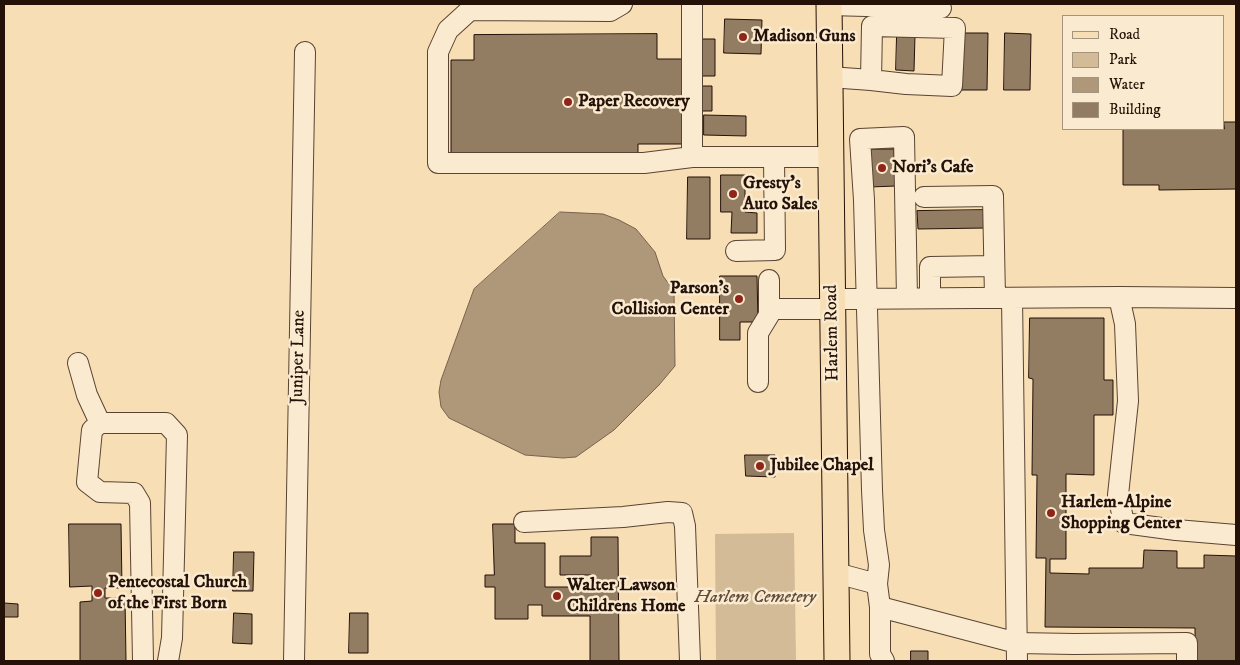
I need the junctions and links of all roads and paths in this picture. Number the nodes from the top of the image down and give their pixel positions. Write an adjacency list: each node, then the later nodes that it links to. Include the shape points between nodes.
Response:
1 (622, 4): 9 (street, via 610,11 470,10 448,30 438,52 438,163 644,163)
2 (692, 4): 9 (street)
3 (829, 4): 4 (street); 7 (main road, Harlem Road)
4 (884, 5): 5 (street)
5 (941, 8)
6 (305, 52): 35 (street, Juniper Lane)
7 (829, 77): 8 (street); 11 (main road, Harlem Road)
8 (871, 80): 8 (street, via 872,26 955,28 952,86)
9 (692, 157): 10 (street)
10 (774, 157): 11 (street); 13 (street, via 775,250)
11 (830, 157): 22 (main road, Harlem Road)
12 (924, 197): 14 (street, via 993,196)
13 (736, 251)
14 (994, 266): 17 (street, via 930,267); 18 (street)
15 (769, 280): 23 (street)
16 (907, 298): 17 (street); 21 (street); 21 (street, via 904,137 860,139)
17 (930, 298): 18 (street)
18 (1003, 298): 19 (street); 32 (street)
19 (1119, 298): 20 (street); 28 (street, via 1125,324 1128,401 1118,495 1124,523)
20 (1236, 298)
21 (867, 299): 22 (street); 30 (street, via 872,490 879,565)
22 (832, 304): 23 (street); 29 (main road, Harlem Road)
23 (769, 309): 25 (street, via 758,333)
24 (78, 363): 26 (street, via 87,395)
25 (758, 382)
26 (100, 423): 33 (street, via 92,430 87,482 100,492 134,493 140,503); 34 (street, via 166,423 176,435 172,638)
27 (524, 522): 36 (street, via 682,513)
28 (1236, 535)
29 (836, 573): 30 (street); 37 (main road, Harlem Road)
30 (877, 584): 31 (street)
31 (880, 607): 32 (street); 38 (street, via 880,654)
32 (1017, 652): 39 (street, via 1074,644 1187,643)
33 (142, 661)
34 (168, 661)
35 (294, 661)
36 (690, 661)
37 (837, 661)
38 (884, 661)
39 (1187, 661)

